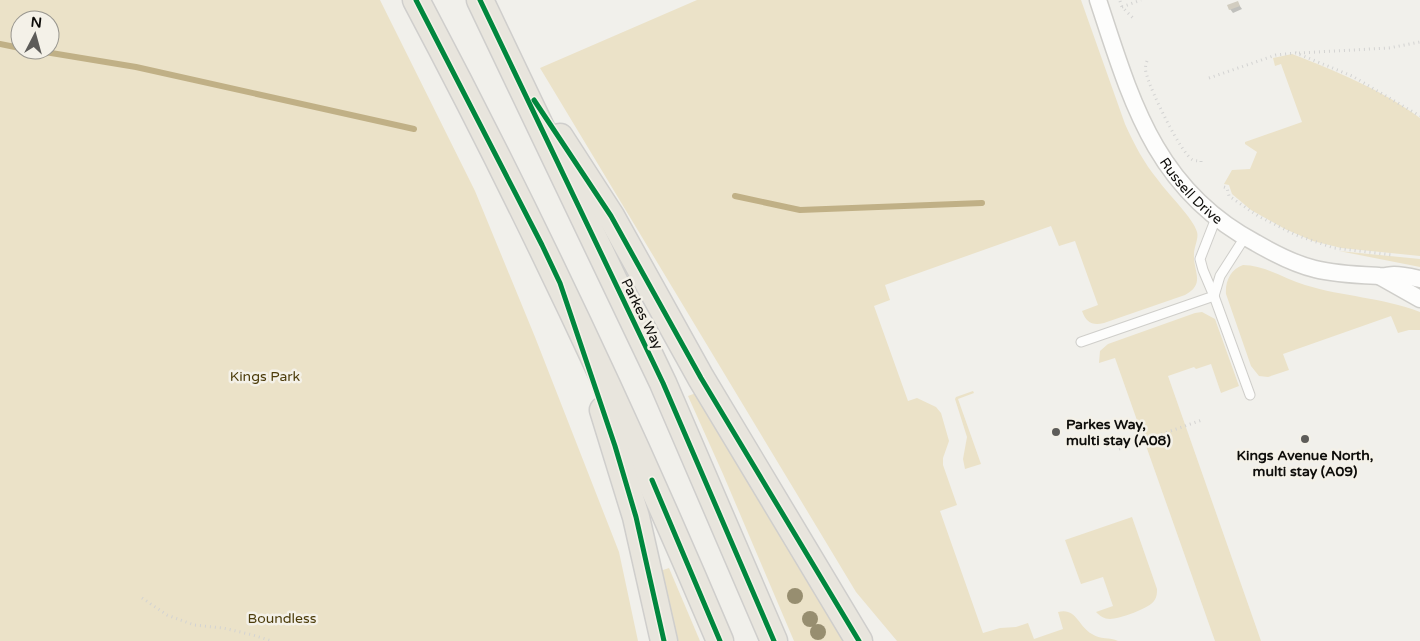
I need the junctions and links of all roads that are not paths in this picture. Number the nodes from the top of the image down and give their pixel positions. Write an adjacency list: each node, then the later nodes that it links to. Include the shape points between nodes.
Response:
1 (416, 0): 9 (main road)
2 (480, 0): 4 (main road, Parkes Way)
3 (1098, 0): 5 (street, Russell Drive, via 1130,94 1152,141 1168,166)
4 (511, 67): 16 (main road, Parkes Way, via 663,383); 17 (main road, via 611,216 706,386)
5 (1216, 218): 6 (street, Russell Drive); 10 (lane, via 1200,258)
6 (1245, 237): 7 (street, Russell Drive, via 1303,266); 10 (lane, via 1220,276)
7 (1381, 276): 8 (street, Russell Drive); 11 (street, Russell Drive)
8 (1420, 279)
9 (560, 284): 14 (main road, via 625,479); 15 (main road, via 652,480)
10 (1214, 296): 12 (lane); 13 (lane)
11 (1420, 299)
12 (1081, 342)
13 (1250, 395)
14 (664, 641)
15 (720, 641)
16 (774, 641)
17 (860, 641)

